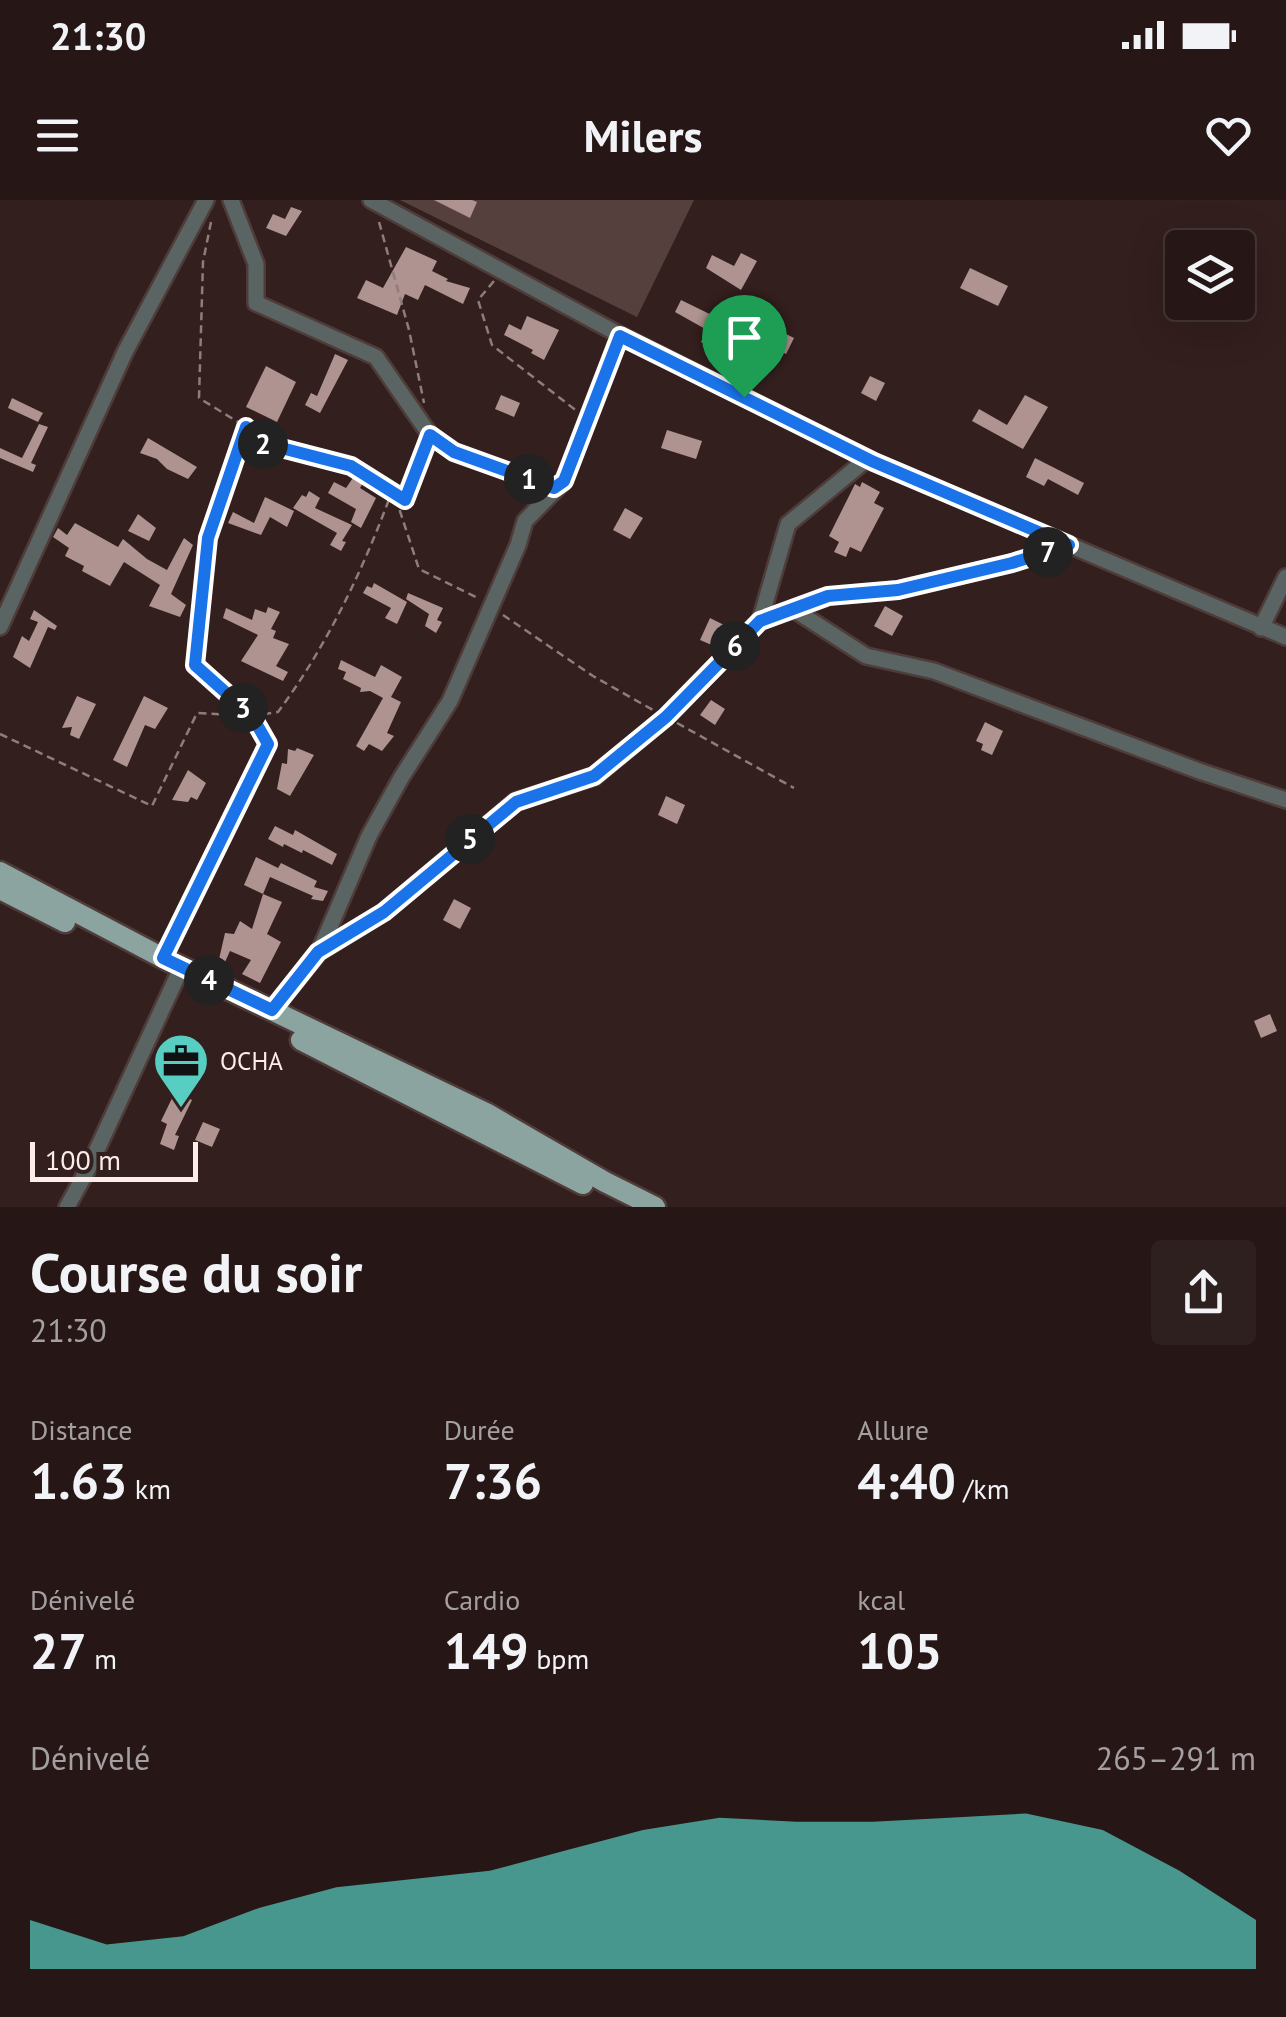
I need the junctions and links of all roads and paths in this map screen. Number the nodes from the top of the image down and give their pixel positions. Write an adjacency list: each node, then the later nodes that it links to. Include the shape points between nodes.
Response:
1 (232, 200): 8 (street, via 256,264 256,303 376,358)
2 (373, 207): 4 (street); 8 (path, via 409,330)
3 (209, 208): 7 (path, via 199,398); 17 (street, via 124,352)
4 (504, 271): 5 (street); 6 (path, via 478,300 492,345)
5 (620, 336): 6 (street); 9 (street)
6 (588, 420): 10 (street, via 564,481)
7 (246, 427): 11 (path, via 262,443 351,466); 20 (path, via 208,538 195,665)
8 (430, 435): 10 (street, via 454,452); 11 (path, via 405,500)
9 (867, 459): 12 (street); 16 (street, via 788,524)
10 (554, 488): 14 (street, via 524,521)
11 (393, 490): 14 (path, via 418,569); 20 (path, via 368,556 306,675 278,712)
12 (1069, 545): 15 (street, via 898,590 828,596); 18 (street)
13 (1286, 577): 18 (street)
14 (491, 607): 21 (path); 26 (street, via 450,701 369,836)
15 (792, 609): 16 (street); 24 (street, via 866,656 934,671)
16 (760, 621): 21 (street)
17 (0, 627)
18 (1262, 628): 19 (street)
19 (1286, 637)
20 (252, 716): 22 (path, via 197,714 152,806); 27 (path, via 268,744)
21 (666, 717): 23 (path); 26 (street, via 594,776 516,802 384,912)
22 (0, 734)
23 (794, 788)
24 (1286, 800)
25 (7, 884): 27 (main road); 28 (main road)
26 (318, 952): 29 (street)
27 (163, 958): 29 (main road)
28 (176, 977): 30 (street); 31 (main road)
29 (272, 1010): 32 (main road, via 486,1112)
30 (67, 1207)
31 (629, 1207)
32 (655, 1207)

